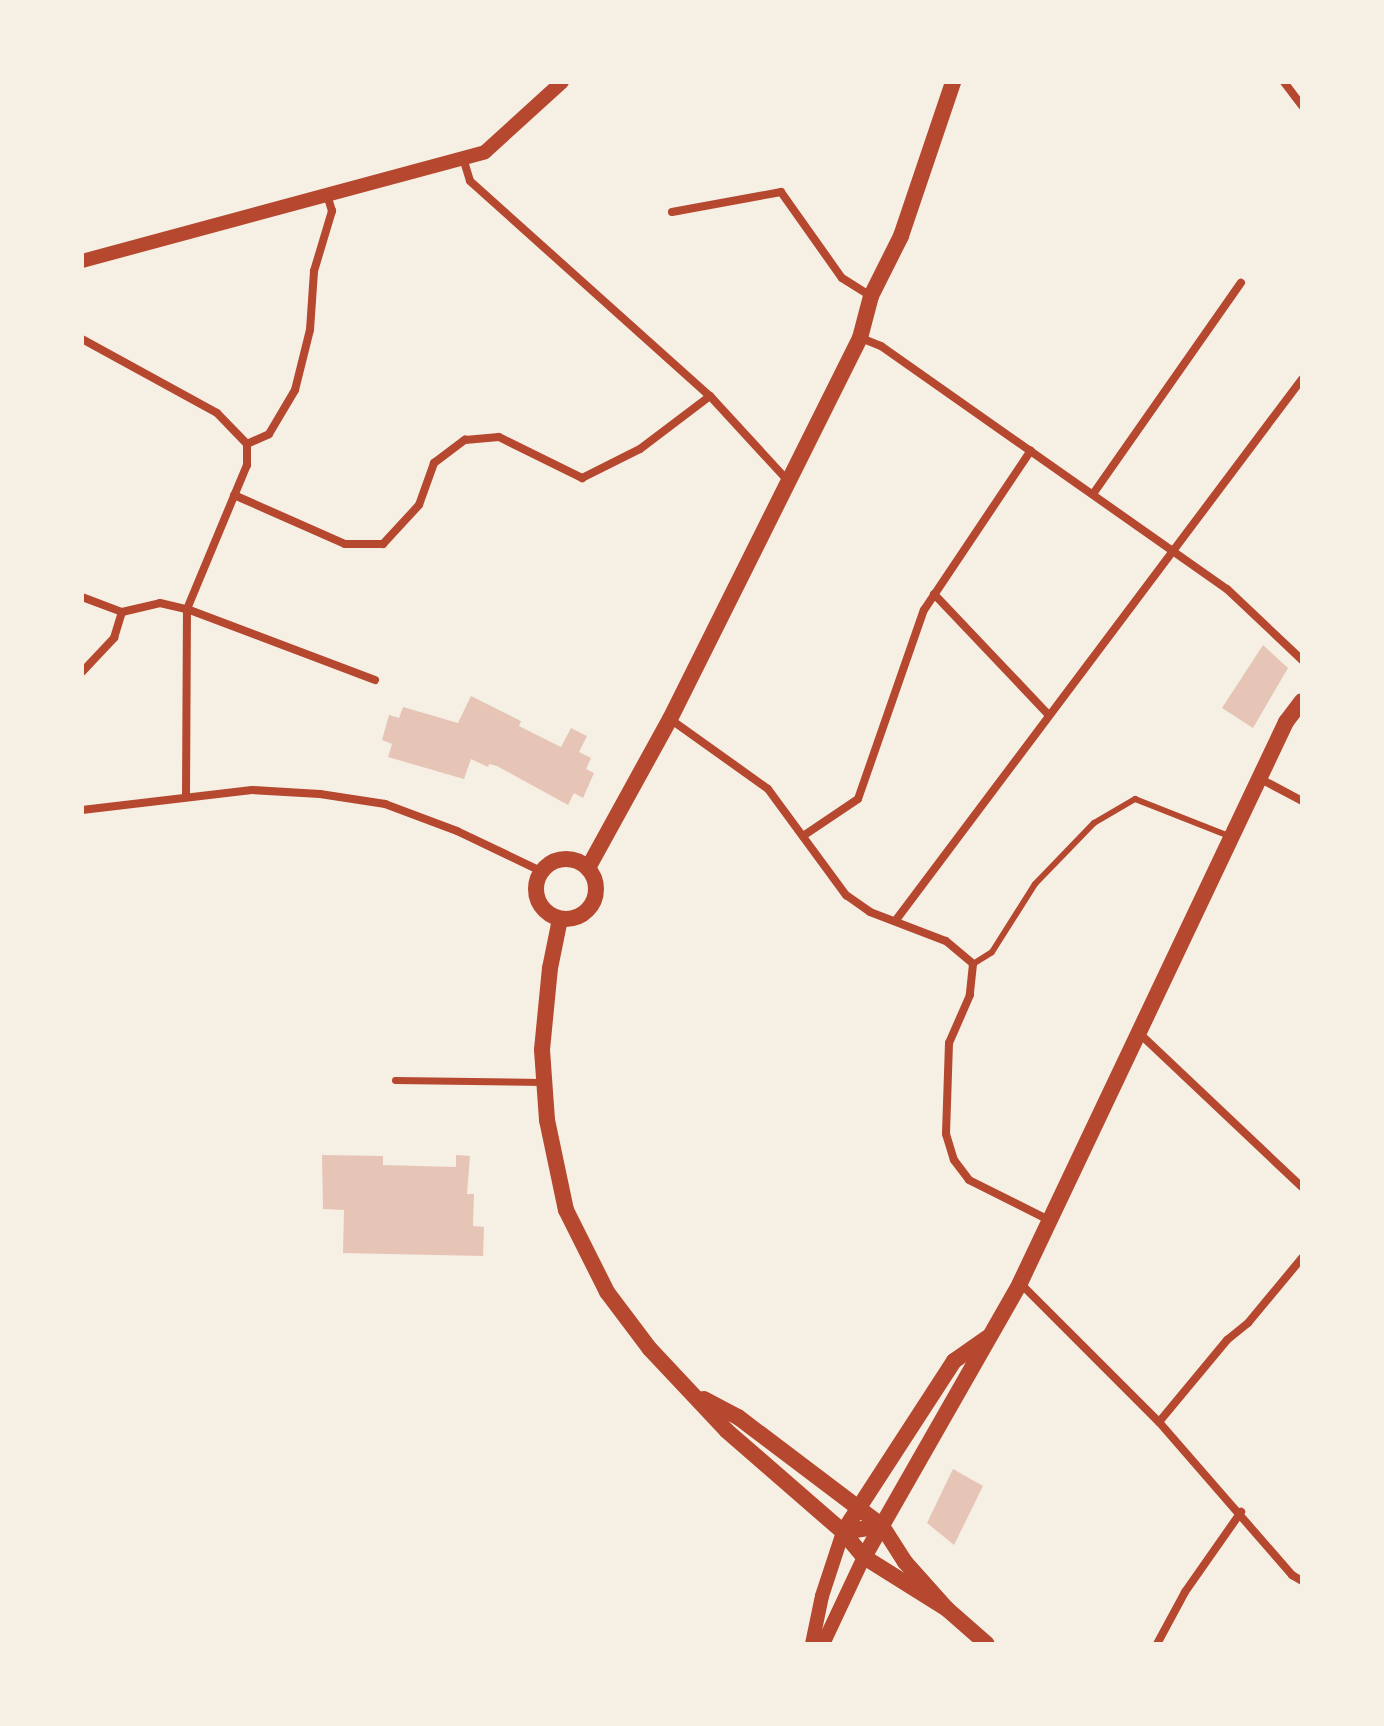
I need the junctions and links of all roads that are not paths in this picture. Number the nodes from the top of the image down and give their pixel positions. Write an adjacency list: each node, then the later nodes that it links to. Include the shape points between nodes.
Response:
1 (562, 82): 5 (street, via 485,152)
2 (953, 82): 10 (main road, via 901,236)
3 (1284, 82): 4 (street)
4 (1302, 106)
5 (463, 158): 6 (street); 14 (street, via 470,181)
6 (327, 195): 8 (street); 15 (street, via 332,211 314,271 310,330 295,390 269,434)
7 (672, 212): 10 (street, via 781,192 842,278)
8 (82, 261)
9 (1241, 283): 18 (street)
10 (871, 296): 11 (main road)
11 (860, 338): 16 (street, via 881,346); 17 (main road)
12 (82, 339): 15 (street, via 217,413)
13 (1302, 379): 20 (street)
14 (710, 396): 17 (street); 19 (street, via 640,449 582,478 499,437 465,440 434,463 419,505 383,544 345,544)
15 (247, 444): 19 (street, via 247,465)
16 (1031, 450): 18 (street); 21 (street)
17 (790, 484): 30 (main road)
18 (1093, 494): 20 (street)
19 (234, 495): 23 (street)
20 (1172, 551): 25 (street, via 1253,611); 29 (street)
21 (934, 594): 29 (street); 35 (street, via 858,799)
22 (82, 597): 24 (street)
23 (187, 609): 24 (street, via 160,603); 27 (street); 32 (street)
24 (122, 612): 26 (street, via 114,638)
25 (1302, 660)
26 (82, 672)
27 (375, 680)
28 (1302, 701): 31 (main road)
29 (1049, 715): 40 (street)
30 (670, 719): 35 (street, via 768,789); 37 (main road)
31 (1259, 778): 33 (street); 36 (main road)
32 (186, 795): 34 (street); 38 (street, via 252,790 385,804)
33 (1302, 801)
34 (82, 810)
35 (803, 836): 40 (street, via 846,895 870,912)
36 (1232, 837): 41 (lane, via 1135,799 1094,823 1035,884 992,952); 42 (main road)
37 (588, 868): 38 (main road, via 564,859); 39 (main road, via 596,888 589,908)
38 (541, 871): 39 (main road, via 535,887 539,904)
39 (560, 919): 44 (main road, via 548,982)
40 (896, 920): 41 (street, via 946,941)
41 (973, 964): 46 (street, via 970,995 949,1043 946,1134 954,1160 969,1180)
42 (1139, 1033): 45 (street); 46 (main road)
43 (395, 1080): 44 (street)
44 (543, 1082): 50 (main road, via 566,1210 607,1292 650,1349)
45 (1302, 1187)
46 (1049, 1220): 48 (main road)
47 (1302, 1258): 51 (street)
48 (1020, 1283): 49 (main road); 51 (street)
49 (992, 1335): 52 (main road, via 954,1361); 54 (main road)
50 (697, 1396): 52 (main road, via 738,1417); 55 (main road, via 727,1431)
51 (1159, 1422): 53 (street)
52 (856, 1506): 54 (main road); 55 (main road)
53 (1241, 1512): 57 (street); 62 (street, via 1185,1592)
54 (882, 1526): 55 (main road); 56 (main road); 58 (main road, via 905,1562)
55 (843, 1532): 56 (main road); 59 (street)
56 (864, 1557): 58 (main road); 60 (street)
57 (1302, 1581)
58 (947, 1609): 61 (main road)
59 (812, 1644)
60 (823, 1644)
61 (987, 1644)
62 (1157, 1644)

